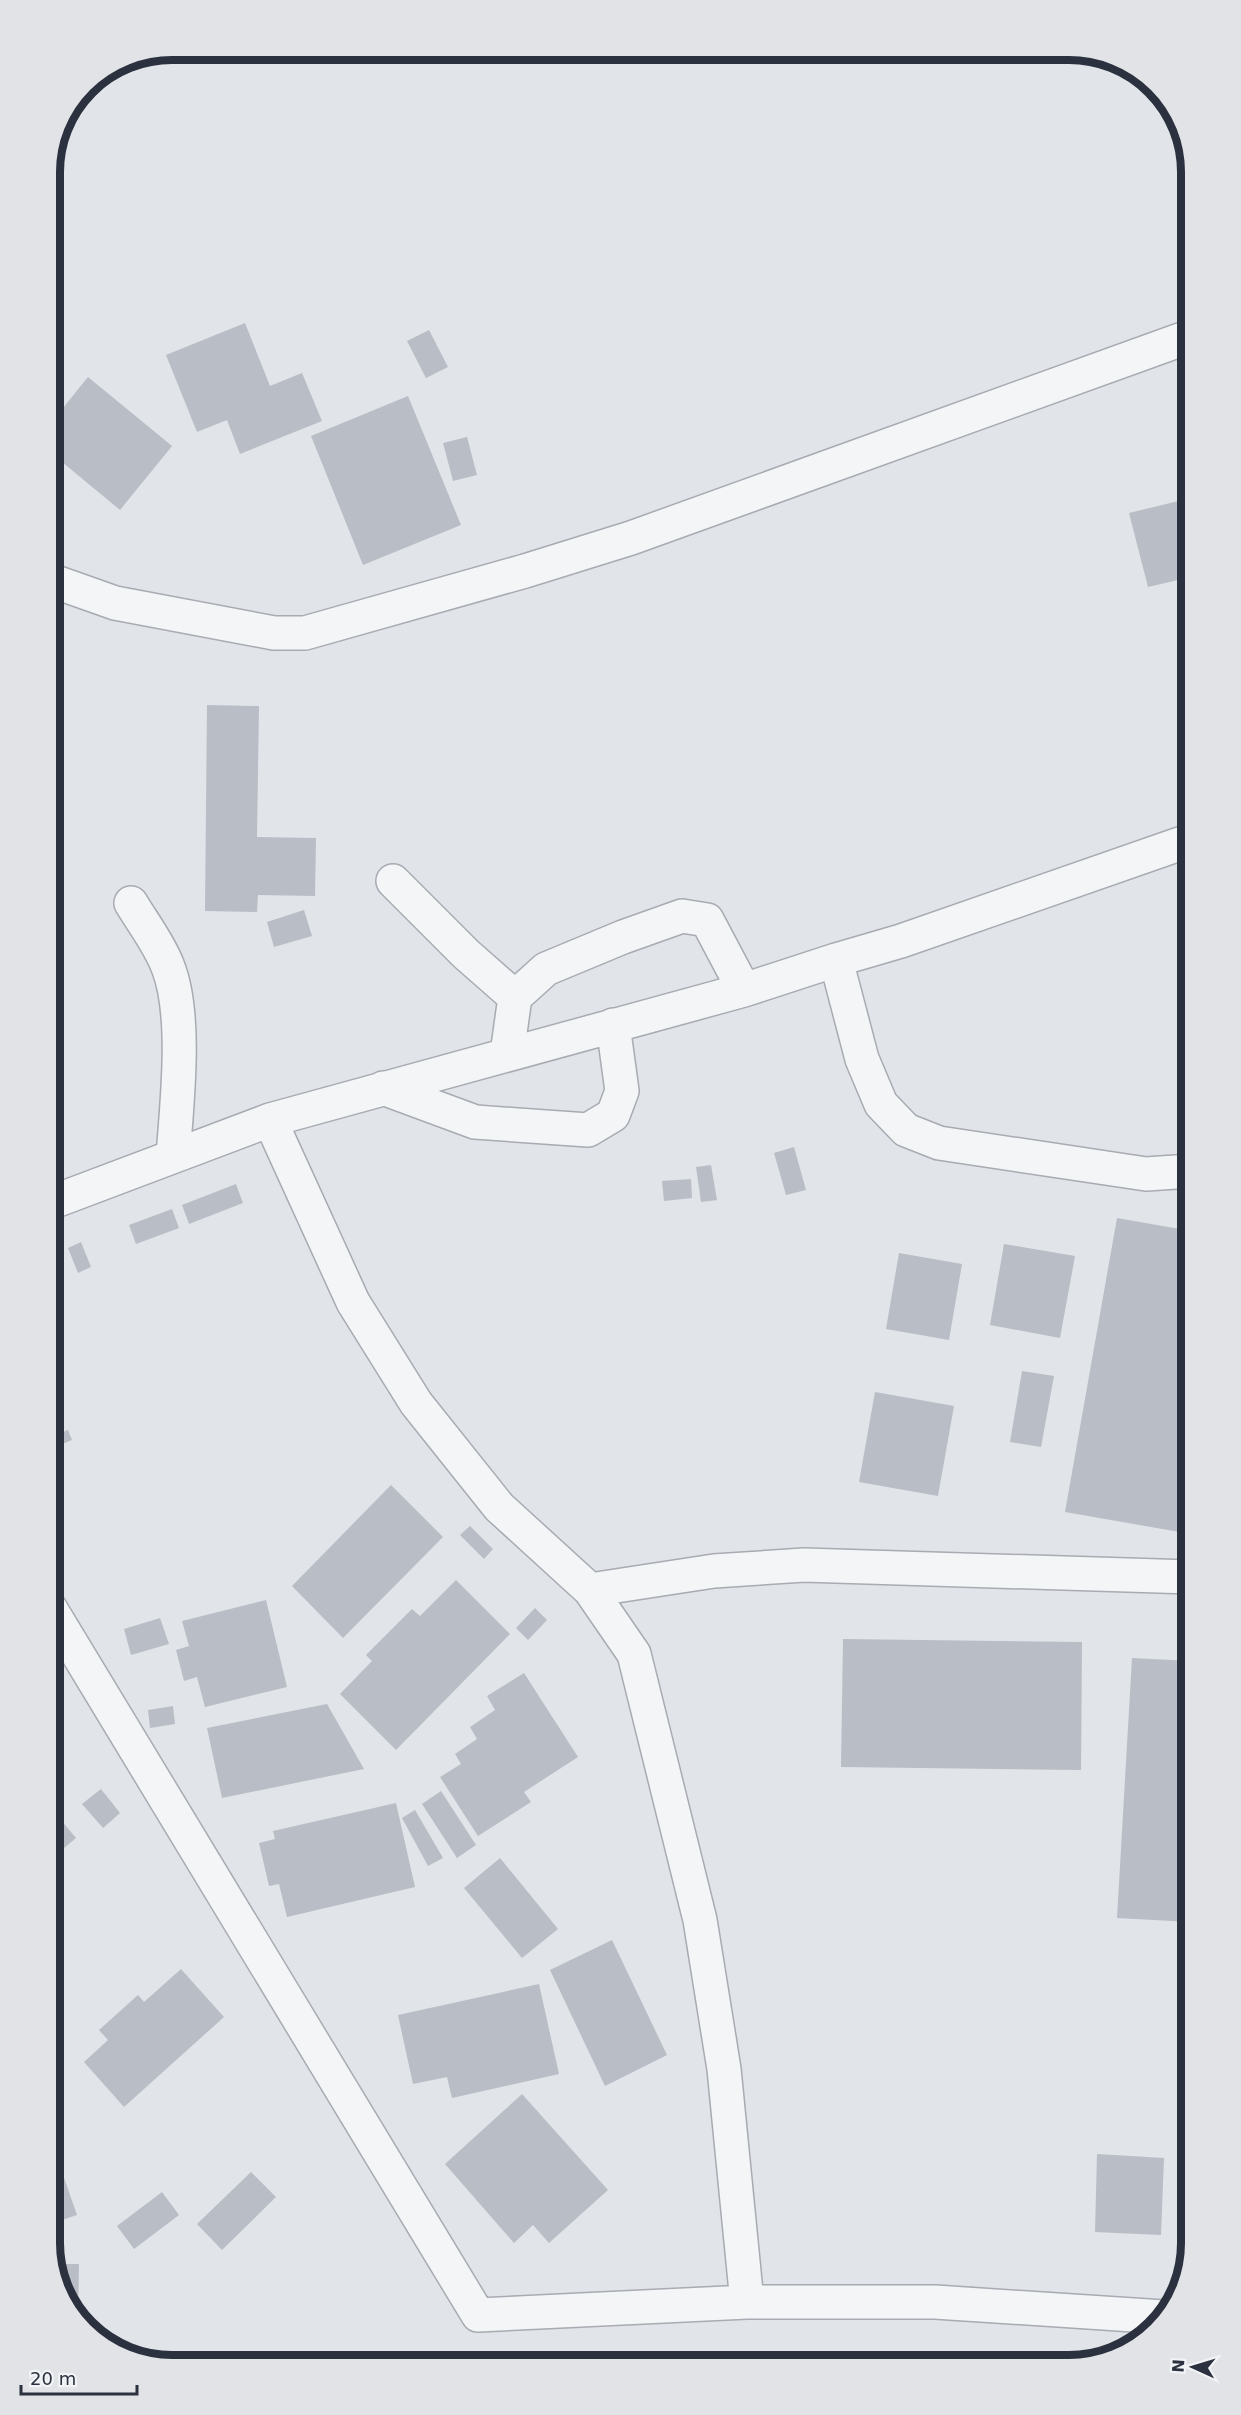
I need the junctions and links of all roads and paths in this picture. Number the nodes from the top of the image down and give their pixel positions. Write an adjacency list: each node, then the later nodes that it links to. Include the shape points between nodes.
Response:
1 (1181, 340): 2 (street, via 631,538 305,633 274,633 115,603)
2 (60, 584)
3 (1181, 843): 6 (street)
4 (393, 881): 8 (street)
5 (131, 903): 13 (street, via 168,966 177,999 179,1080)
6 (836, 960): 7 (street); 14 (street, via 862,1059 881,1104 906,1130 939,1143 1146,1174)
7 (744, 990): 8 (street, via 707,920 682,916 546,969); 9 (street)
8 (515, 997): 10 (street)
9 (613, 1025): 10 (street); 11 (street, via 621,1091 613,1115 588,1130 475,1122)
10 (507, 1054): 11 (street)
11 (382, 1088): 12 (street)
12 (270, 1120): 13 (street); 17 (street, via 354,1302 416,1403 499,1507)
13 (173, 1156): 15 (street)
14 (1181, 1172)
15 (60, 1199)
16 (1181, 1577): 17 (street, via 804,1565 714,1571)
17 (590, 1590): 19 (street, via 634,1654 700,1920 724,2069)
18 (60, 1625): 19 (street, via 478,2315)
19 (747, 2302): 20 (street, via 935,2302)
20 (1154, 2316)

